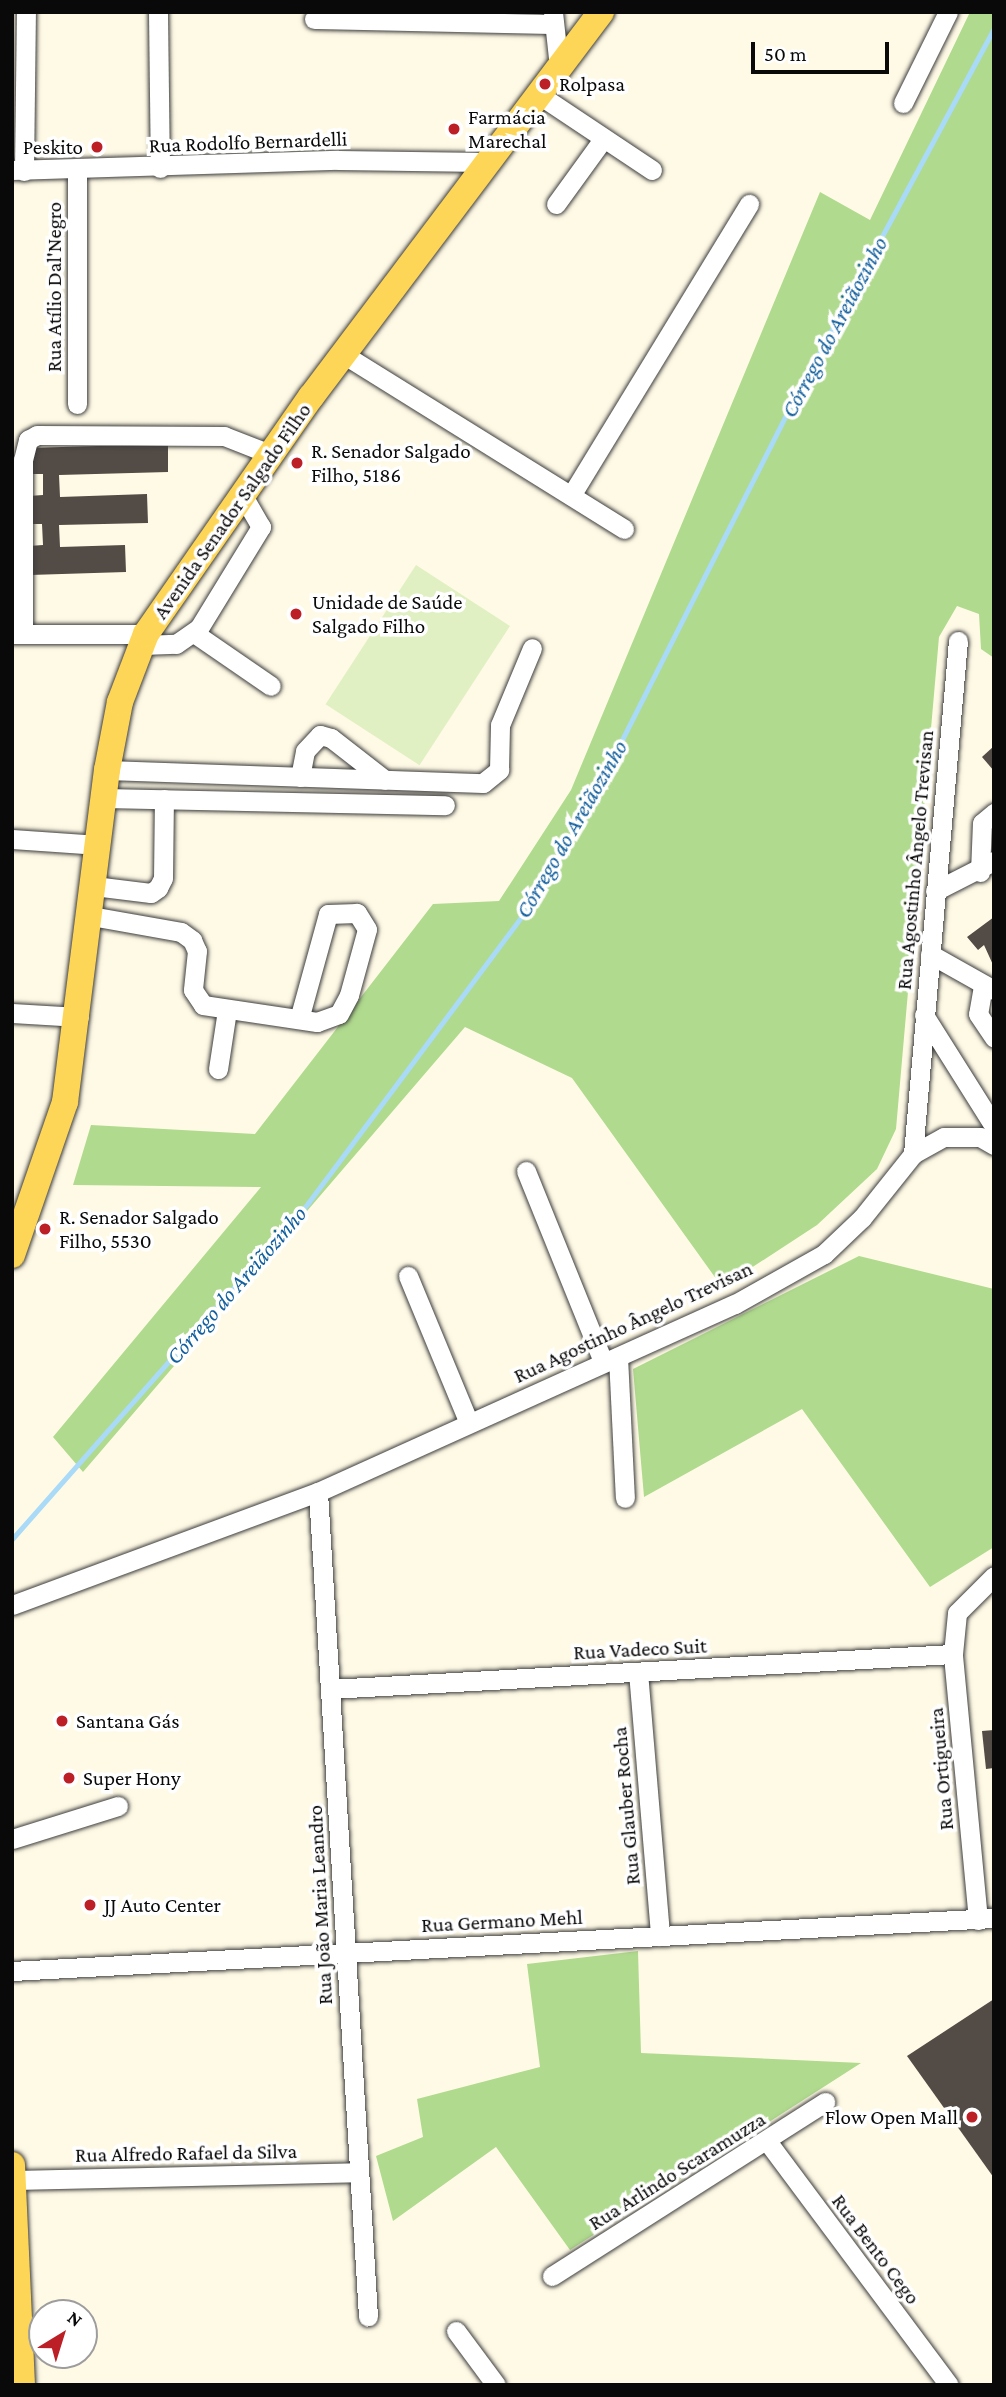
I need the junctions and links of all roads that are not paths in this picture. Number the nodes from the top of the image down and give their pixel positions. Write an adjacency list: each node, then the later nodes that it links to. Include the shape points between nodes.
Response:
1 (26, 12): 15 (street)
2 (158, 12): 12 (street)
3 (601, 12): 7 (main road, Avenida Senador Salgado Filho)
4 (948, 12): 9 (street)
5 (553, 18): 6 (street); 7 (street)
6 (314, 19)
7 (559, 67): 8 (main road, Avenida Senador Salgado Filho)
8 (538, 94): 10 (street); 11 (main road, Avenida Senador Salgado Filho)
9 (903, 103)
10 (603, 139): 14 (street); 16 (street)
11 (485, 162): 12 (street, Rua Rodolfo Bernardelli, via 338,160); 18 (main road, Avenida Senador Salgado Filho)
12 (160, 168): 13 (street, Rua Rodolfo Bernardelli)
13 (77, 170): 15 (street, Rua Rodolfo Bernardelli); 19 (street, Rua Atílio Dal'Negro)
14 (652, 170)
15 (18, 171)
16 (556, 204)
17 (749, 204): 22 (street)
18 (344, 354): 20 (main road, Avenida Senador Salgado Filho); 22 (street)
19 (77, 404)
20 (270, 454): 21 (main road, Avenida Senador Salgado Filho); 25 (street, via 224,436 37,435 28,440 23,460)
21 (241, 493): 24 (street, via 258,517 258,537); 26 (main road, Avenida Senador Salgado Filho)
22 (572, 494): 23 (street)
23 (624, 529)
24 (194, 633): 26 (street, via 176,644); 29 (street)
25 (18, 634): 26 (street)
26 (144, 640): 30 (main road, Avenida Senador Salgado Filho, via 120,702)
27 (958, 641): 41 (street, Rua Agostinho Ângelo Trevisan)
28 (532, 648): 32 (street, via 505,707 494,779 483,783)
29 (271, 686)
30 (107, 770): 31 (street); 33 (main road, Avenida Senador Salgado Filho)
31 (300, 777): 32 (street); 32 (street, via 305,751 320,735 331,738)
32 (385, 780)
33 (104, 798): 34 (street); 38 (main road, Avenida Senador Salgado Filho)
34 (164, 799): 35 (street); 40 (street, via 163,878 158,888 151,893)
35 (445, 805)
36 (994, 813): 39 (street, via 982,823)
37 (12, 839): 38 (street)
38 (99, 845): 40 (main road, Avenida Senador Salgado Filho)
39 (987, 867): 41 (street)
40 (94, 886): 42 (main road, Avenida Senador Salgado Filho)
41 (935, 891): 43 (street, Rua Agostinho Ângelo Trevisan)
42 (91, 916): 45 (street, via 181,932 197,951 196,999); 48 (main road, Avenida Senador Salgado Filho)
43 (930, 954): 44 (street); 47 (street, Rua Agostinho Ângelo Trevisan)
44 (988, 988): 50 (street, via 978,1014)
45 (226, 1010): 49 (street); 51 (street)
46 (12, 1013): 48 (street)
47 (924, 1015): 52 (street); 54 (street, Rua Agostinho Ângelo Trevisan)
48 (79, 1017): 56 (main road, Avenida Senador Salgado Filho, via 65,1102)
49 (299, 1019): 49 (street, via 328,1021 339,1014 367,929 357,913 328,914)
50 (994, 1038)
51 (218, 1069)
52 (994, 1126)
53 (994, 1144): 54 (street, via 980,1137 944,1137)
54 (913, 1154): 58 (street, Rua Agostinho Ângelo Trevisan, via 870,1209 824,1254 735,1304)
55 (526, 1171): 58 (street)
56 (12, 1255)
57 (408, 1276): 59 (street)
58 (611, 1359): 59 (street, Rua Agostinho Ângelo Trevisan); 61 (street)
59 (468, 1423): 60 (street, Rua Agostinho Ângelo Trevisan)
60 (318, 1492): 63 (street, Rua Agostinho Ângelo Trevisan); 66 (street, Rua João Maria Leandro)
61 (625, 1498)
62 (994, 1576): 64 (street, Rua Ortigueira, via 957,1613)
63 (12, 1605)
64 (953, 1654): 65 (street, Rua Vadeco Suit); 69 (street, Rua Ortigueira)
65 (638, 1672): 66 (street, Rua Vadeco Suit); 70 (street, Rua Glauber Rocha)
66 (330, 1689): 71 (street, Rua João Maria Leandro)
67 (118, 1805): 68 (street)
68 (12, 1839)
69 (986, 1919): 70 (street, Rua Germano Mehl)
70 (660, 1936): 71 (street, Rua Germano Mehl)
71 (346, 1951): 72 (street, Rua Germano Mehl); 76 (street, Rua João Maria Leandro)
72 (12, 1971)
73 (825, 2102): 74 (street, Rua Arlindo Scaramuzza)
74 (767, 2141): 78 (street, Rua Arlindo Scaramuzza); 84 (street, Rua Bento Cego)
75 (12, 2165): 77 (main road)
76 (359, 2172): 77 (street, Rua Alfredo Rafael da Silva); 80 (street, Rua João Maria Leandro)
77 (13, 2180): 79 (main road)
78 (552, 2276)
79 (15, 2314): 82 (main road)
80 (368, 2316)
81 (456, 2331): 83 (street)
82 (22, 2385)
83 (496, 2385)
84 (949, 2385)

